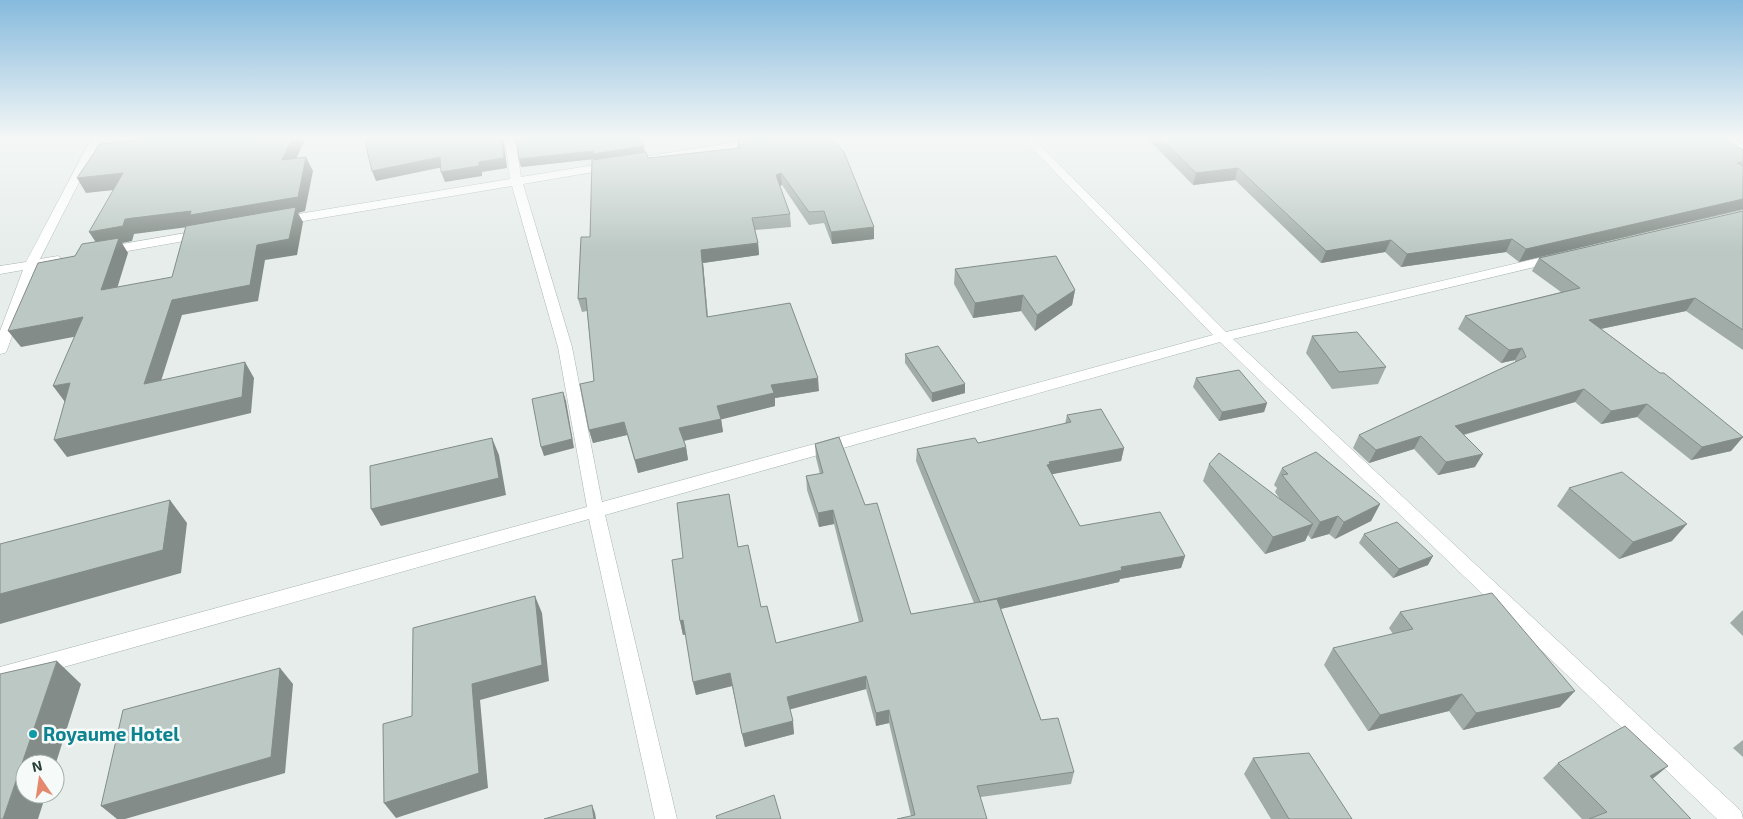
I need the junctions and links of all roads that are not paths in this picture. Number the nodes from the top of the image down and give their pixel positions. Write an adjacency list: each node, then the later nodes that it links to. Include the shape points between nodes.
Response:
1 (77, 175): 11 (street)
2 (515, 175): 5 (street)
3 (546, 175): 5 (street)
4 (1064, 175): 13 (street)
5 (516, 180): 6 (street); 15 (street, via 565,347)
6 (264, 224)
7 (216, 232): 8 (street)
8 (90, 254)
9 (1573, 254): 13 (street)
10 (70, 257): 11 (street)
11 (32, 264): 12 (street); 14 (street)
12 (0, 270)
13 (1223, 337): 15 (street); 18 (street)
14 (0, 350)
15 (596, 512): 16 (street); 17 (street)
16 (0, 676)
17 (666, 819)
18 (1732, 819)

